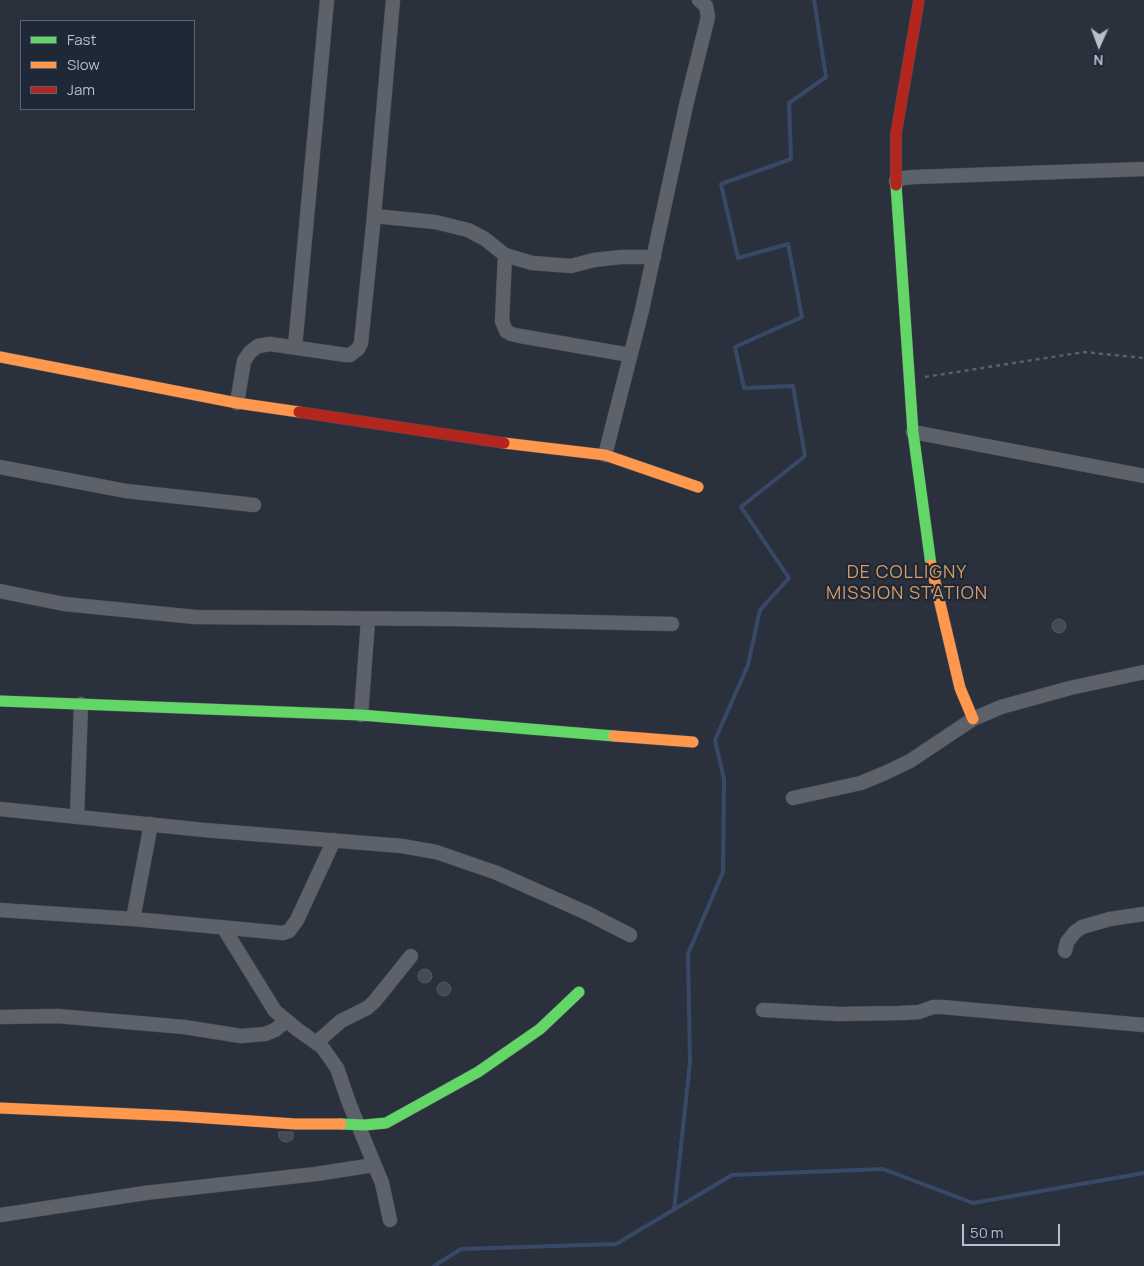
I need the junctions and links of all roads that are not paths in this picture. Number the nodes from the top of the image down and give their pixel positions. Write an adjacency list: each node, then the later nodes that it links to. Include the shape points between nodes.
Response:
1 (327, 0): 10 (street)
2 (393, 0): 7 (street)
3 (699, 0): 9 (street, via 706,6 708,17)
4 (919, 0): 6 (street, via 896,134)
5 (1144, 169): 6 (street, via 914,177)
6 (896, 182): 14 (street)
7 (374, 216): 8 (street, via 435,222 468,230 485,238); 10 (street, via 358,349 346,355)
8 (505, 255): 9 (street, via 532,263 560,266 621,257); 11 (street, via 502,321 506,331)
9 (654, 257): 11 (street)
10 (295, 347): 13 (street, via 270,344 258,346 250,352 244,361)
11 (630, 354): 15 (street)
12 (0, 357): 13 (street)
13 (237, 403): 15 (street)
14 (913, 432): 17 (street); 27 (street, via 933,578 960,688)
15 (605, 455): 18 (street)
16 (0, 467): 19 (street, via 126,491)
17 (1144, 476)
18 (698, 486)
19 (254, 505)
20 (0, 592): 21 (street, via 64,604 195,617)
21 (368, 620): 22 (street); 26 (street)
22 (672, 624)
23 (1144, 672): 27 (street, via 1070,688)
24 (0, 701): 25 (street)
25 (81, 704): 26 (street); 31 (street)
26 (361, 715): 28 (street)
27 (973, 718): 29 (street, via 910,761 885,773 860,783)
28 (693, 742)
29 (793, 798)
30 (0, 809): 31 (street)
31 (77, 817): 32 (street)
32 (151, 824): 33 (street); 36 (street)
33 (334, 840): 37 (street, via 289,931 275,933); 38 (street, via 402,846 451,856 497,873)
34 (0, 910): 36 (street)
35 (1144, 914): 39 (street, via 1117,917 1082,927 1067,942)
36 (132, 919): 37 (street)
37 (223, 927): 44 (street, via 268,1001)
38 (630, 935)
39 (1065, 951)
40 (411, 956): 46 (street, via 374,1002 341,1021)
41 (579, 992): 48 (street, via 540,1030 478,1072 386,1123)
42 (762, 1010): 45 (street, via 901,1013 942,1007)
43 (0, 1016): 44 (street, via 66,1017 184,1027 241,1036 265,1034)
44 (286, 1021): 46 (street)
45 (1144, 1025)
46 (316, 1043): 48 (street, via 337,1068)
47 (0, 1108): 48 (street, via 294,1124)
48 (358, 1124): 49 (street)
49 (374, 1164): 50 (street); 51 (street)
50 (0, 1215)
51 (390, 1220)

